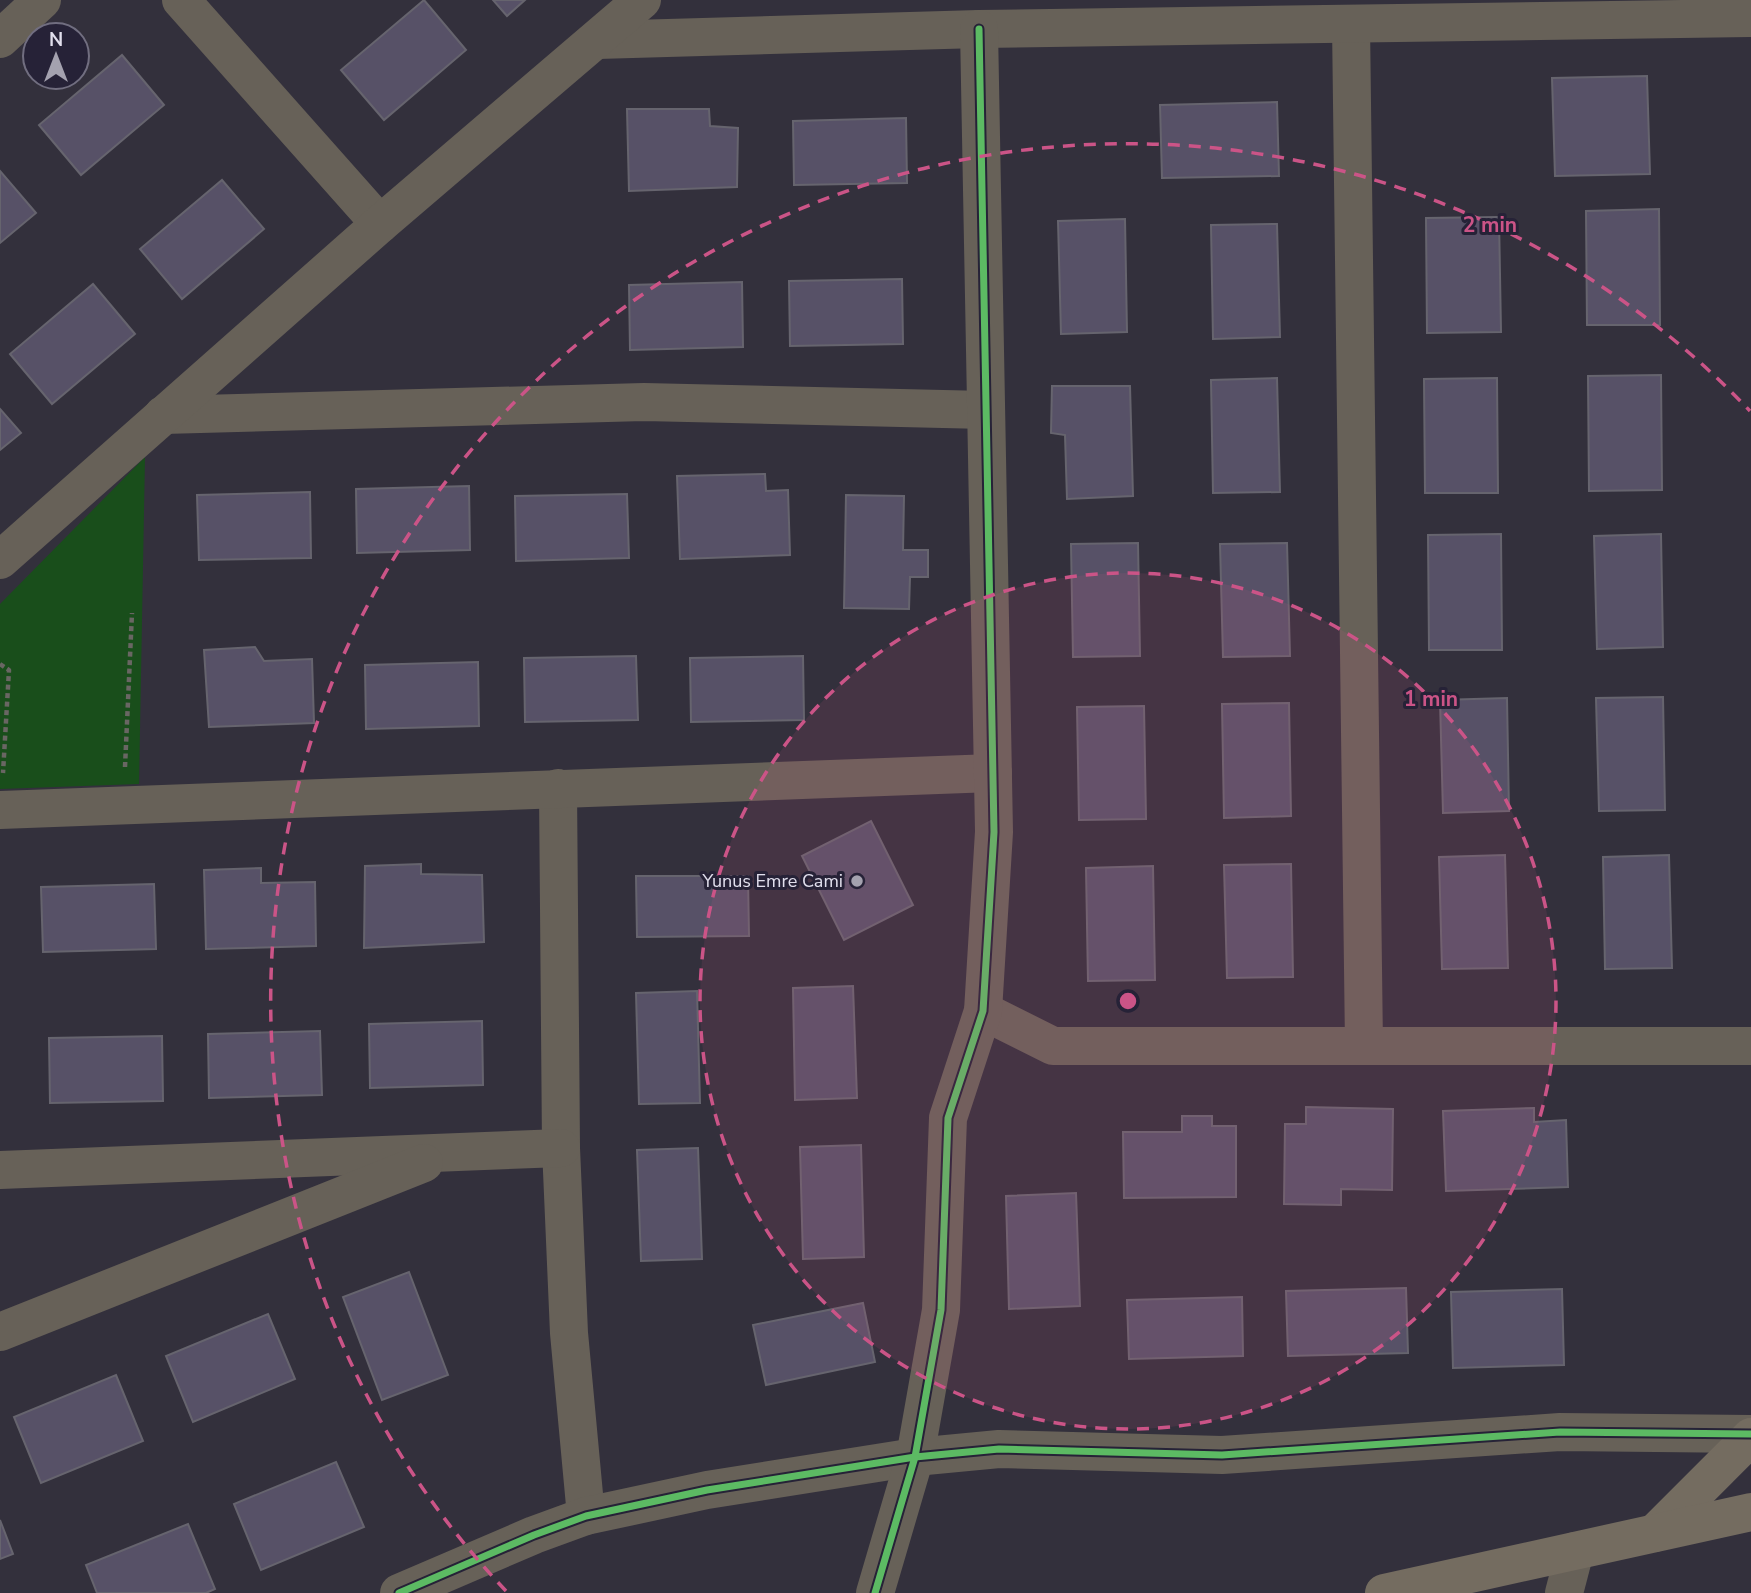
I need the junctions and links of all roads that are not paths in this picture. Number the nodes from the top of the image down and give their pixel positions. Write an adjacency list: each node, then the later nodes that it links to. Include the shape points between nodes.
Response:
1 (42, 0): 7 (street)
2 (181, 0): 9 (street)
3 (642, 0): 8 (street)
4 (1751, 18): 5 (street)
5 (1351, 24): 6 (street); 17 (street)
6 (979, 29): 8 (street); 10 (street)
7 (0, 39)
8 (597, 40): 9 (street)
9 (380, 224): 11 (street)
10 (986, 410): 11 (street, via 644,402); 13 (street)
11 (163, 415): 12 (street)
12 (0, 560)
13 (993, 773): 14 (street); 16 (street)
14 (558, 788): 15 (street); 19 (street)
15 (0, 810)
16 (983, 1011): 17 (street, via 1054,1045); 24 (street, via 948,1118 941,1310)
17 (1364, 1045): 18 (street)
18 (1751, 1045)
19 (561, 1148): 20 (street); 26 (street, via 569,1333)
20 (449, 1153): 21 (street); 22 (street)
21 (0, 1170)
22 (0, 1332)
23 (1751, 1436): 24 (street, via 1560,1432 1222,1455 999,1449); 27 (street)
24 (915, 1457): 26 (street, via 707,1490); 30 (street)
25 (1751, 1511): 27 (street)
26 (586, 1516): 29 (street)
27 (1656, 1533): 28 (street)
28 (1576, 1551): 31 (street); 32 (street)
29 (399, 1593)
30 (875, 1593)
31 (1384, 1593)
32 (1564, 1593)

